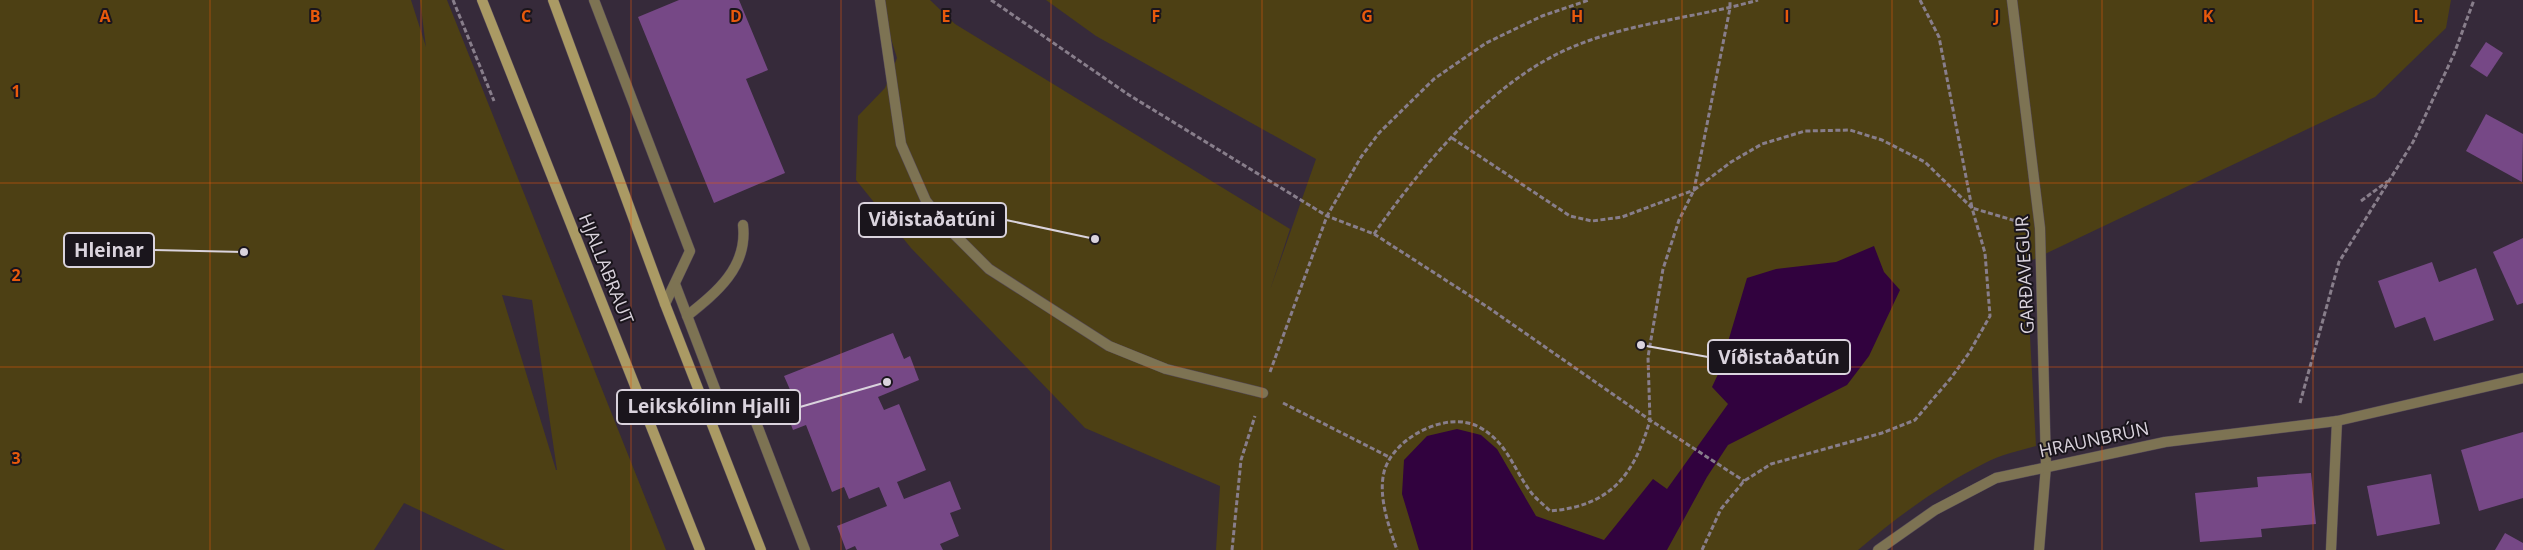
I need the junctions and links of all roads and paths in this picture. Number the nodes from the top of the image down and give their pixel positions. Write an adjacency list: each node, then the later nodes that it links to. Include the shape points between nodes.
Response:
1 (482, 0): 35 (main road, HJALLABRAUT)
2 (553, 0): 23 (main road)
3 (594, 0): 22 (street, via 690,251)
4 (880, 0): 26 (street, via 901,144 926,201 948,228 989,269 1108,346 1166,369)
5 (991, 0): 18 (path, via 1129,95)
6 (1588, 0): 18 (path, via 1542,16 1486,43 1434,79 1379,134 1361,157)
7 (1730, 0): 12 (path)
8 (1758, 0): 12 (path)
9 (1920, 0): 17 (path, via 1940,37)
10 (2012, 0): 20 (street, GARÐAVEGUR)
11 (2474, 0): 14 (path, via 2454,54 2413,142)
12 (1730, 8): 13 (path, via 1631,28 1571,47 1535,66 1493,95); 15 (path)
13 (1452, 138): 15 (path, via 1570,216 1592,221 1622,217); 21 (path, via 1395,204)
14 (2390, 179): 16 (path); 31 (path, via 2339,262)
15 (1694, 190): 17 (path, via 1730,162 1762,144 1806,131 1850,130 1882,140 1925,162); 29 (path, via 1679,220 1663,270 1648,357)
16 (2361, 201)
17 (1972, 208): 20 (path); 34 (path, via 1985,254 1990,316 1951,378 1915,420 1882,433 1771,464)
18 (1327, 216): 21 (path); 26 (path)
19 (743, 225): 24 (street, via 745,242 734,270 713,295)
20 (2040, 228): 33 (street, GARÐAVEGUR)
21 (1374, 234): 29 (path, via 1489,308)
22 (675, 284): 23 (street); 24 (street)
23 (665, 304): 27 (main road)
24 (687, 316): 28 (street)
25 (2523, 378): 30 (street, HRAUNBRÚN)
26 (1263, 393): 32 (path); 38 (path, via 1241,460)
27 (701, 395): 28 (street); 36 (main road)
28 (720, 402): 37 (street, via 752,412)
29 (1650, 420): 32 (path, via 1641,448 1626,475 1596,500 1576,509 1550,511 1533,495 1508,453 1493,436 1476,426 1453,420 1432,427 1403,444); 34 (path)
30 (2337, 421): 31 (street, HRAUNBRÚN); 43 (street)
31 (2293, 428): 33 (street, HRAUNBRÚN, via 2165,442)
32 (1391, 458): 39 (path, via 1384,472 1385,508)
33 (2046, 466): 41 (street, HRAUNBRÚN, via 1996,478 1935,510); 42 (street, GARÐAVEGUR)
34 (1744, 482): 40 (path, via 1721,509)
35 (700, 550)
36 (761, 550)
37 (805, 550)
38 (1232, 550)
39 (1397, 550)
40 (1702, 550)
41 (1878, 550)
42 (2039, 550)
43 (2331, 550)

